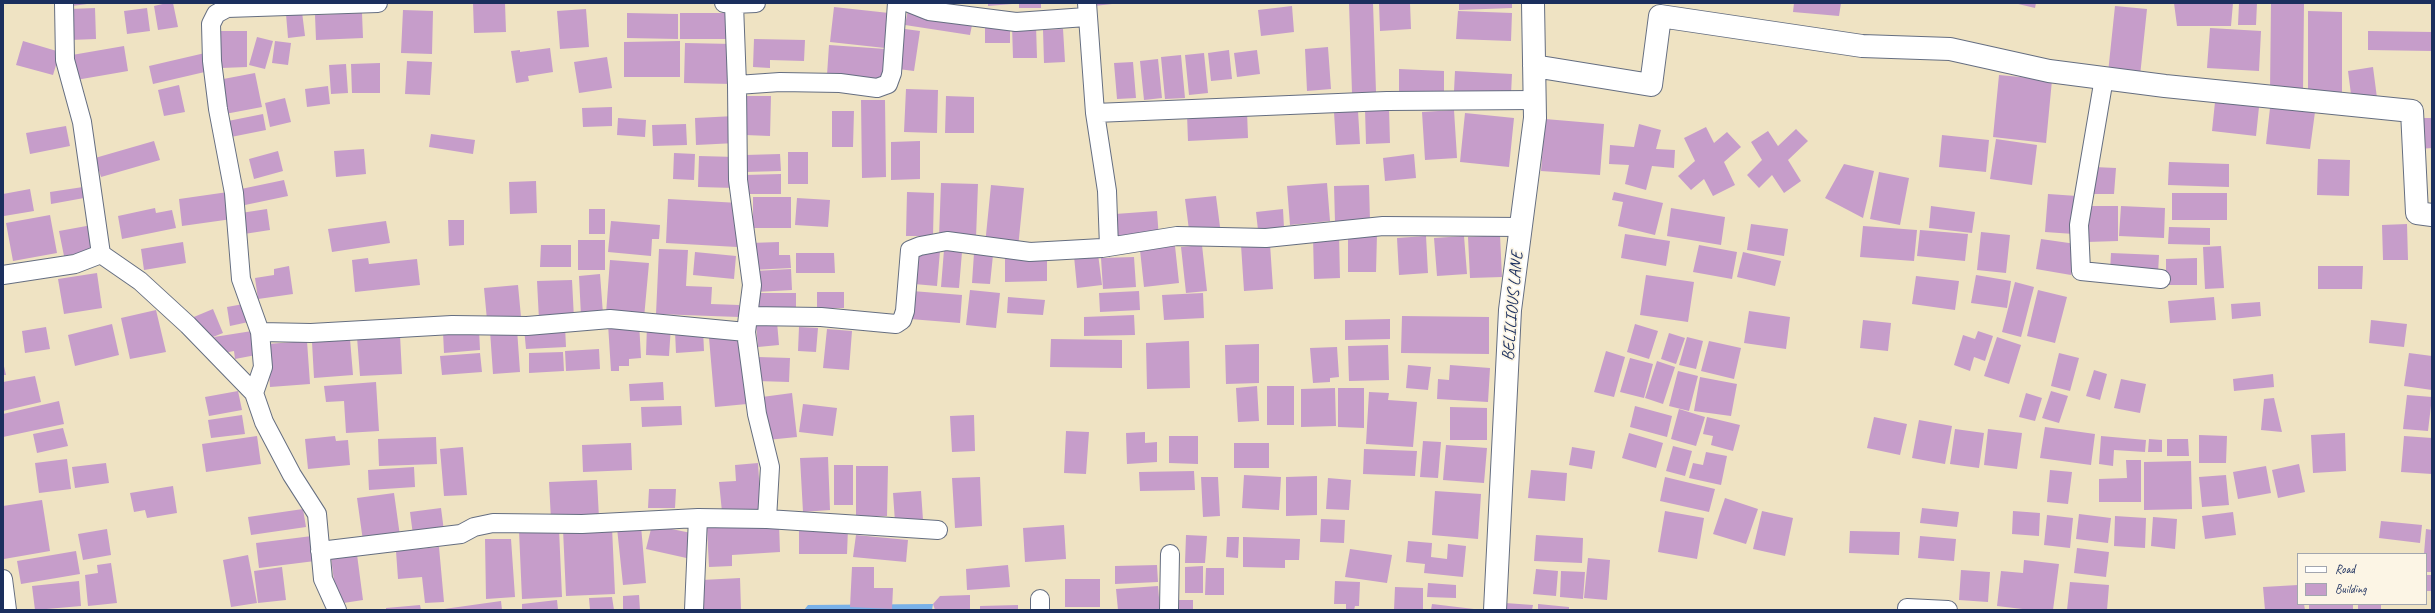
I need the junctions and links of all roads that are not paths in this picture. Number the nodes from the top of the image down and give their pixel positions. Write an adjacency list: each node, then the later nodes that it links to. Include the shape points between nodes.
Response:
1 (64, 3): 17 (street, via 65,60 82,122)
2 (378, 3): 21 (street, via 227,8 216,14 210,24 218,109 234,192 241,279)
3 (729, 3): 4 (street); 11 (street)
4 (756, 3)
5 (897, 3): 11 (street, via 892,73 888,84 878,88 840,83 780,82)
6 (909, 3): 8 (street, via 929,11 1016,22)
7 (1533, 3): 9 (street, BELILIOUS LANE)
8 (1086, 10): 13 (street)
9 (1534, 66): 10 (street, via 1651,85 1660,16 1862,46 1950,49 2049,71); 12 (street, BELILIOUS LANE)
10 (2104, 78): 14 (street, via 2412,112 2417,213); 19 (street, via 2079,226 2081,271)
11 (737, 85): 20 (street, via 738,180 752,285)
12 (1534, 100): 13 (street, via 1387,101); 15 (street, BELILIOUS LANE, via 1535,118)
13 (1095, 113): 16 (street, via 1107,191)
14 (2432, 215)
15 (1521, 227): 16 (street, via 1383,226 1266,238 1177,236); 34 (street, BELILIOUS LANE, via 1510,310)
16 (1109, 247): 20 (street, via 1030,252 947,241 920,246 910,250 908,254 905,311 902,320 896,324 820,317)
17 (101, 254): 18 (street, via 75,264); 22 (street, via 140,281 188,325)
18 (3, 275)
19 (2161, 279)
20 (747, 324): 21 (street, via 610,319 527,326 452,325); 24 (street, via 757,414 770,467)
21 (260, 332): 22 (street, via 263,367)
22 (254, 393): 26 (street, via 264,422 292,475 317,514)
23 (698, 518): 24 (street); 26 (street, via 582,524 493,523 474,527 461,534); 32 (street)
24 (767, 519): 25 (street)
25 (938, 530)
26 (320, 550): 31 (street, via 323,579)
27 (1170, 554): 33 (street)
28 (3, 579): 30 (street)
29 (1907, 608): 35 (street)
30 (8, 610)
31 (337, 610)
32 (694, 610)
33 (1169, 610)
34 (1495, 610)
35 (1948, 610)

